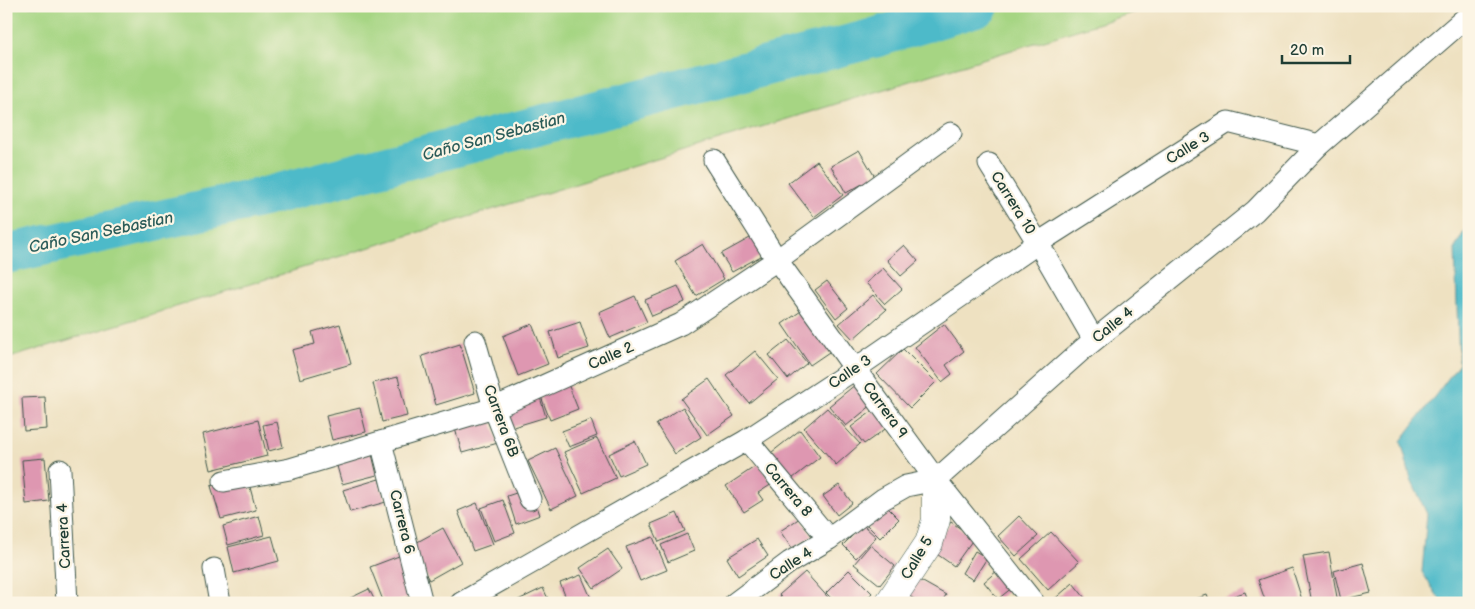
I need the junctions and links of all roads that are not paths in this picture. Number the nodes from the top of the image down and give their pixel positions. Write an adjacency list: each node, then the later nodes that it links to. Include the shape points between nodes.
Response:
1 (1469, 15): 3 (street, Calle 4)
2 (951, 133): 7 (street, Calle 2)
3 (1319, 145): 6 (street, Calle 3, via 1228,122); 8 (street, Calle 4, via 1255,211)
4 (714, 160): 7 (street, Carrera 9)
5 (989, 164): 6 (street, Carrera 10)
6 (1038, 243): 8 (street, Carrera 10); 10 (street, Calle 3)
7 (777, 260): 10 (street, Carrera 9); 11 (street, Calle 2, via 681,324)
8 (1094, 340): 15 (street, Calle 4)
9 (475, 341): 11 (street, Carrera 6B)
10 (855, 369): 12 (street, Calle 3); 15 (street, Carrera 9)
11 (494, 408): 13 (street, Calle 2); 17 (street, Carrera 6B)
12 (746, 440): 18 (street, Carrera 8); 23 (street, Calle 3)
13 (381, 442): 16 (street, Calle 2, via 290,469); 22 (street, Carrera 6)
14 (60, 470): 20 (street, Carrera 4)
15 (936, 480): 18 (street, Calle 4, via 906,486 883,498); 25 (street, Calle 5, via 936,520 929,542); 26 (street, Carrera 9)
16 (224, 481)
17 (530, 499)
18 (829, 539): 24 (street, Calle 4, via 790,562)
19 (214, 570): 21 (street)
20 (67, 603)
21 (220, 603)
22 (422, 603)
23 (461, 603)
24 (735, 603)
25 (889, 603)
26 (1034, 603)

